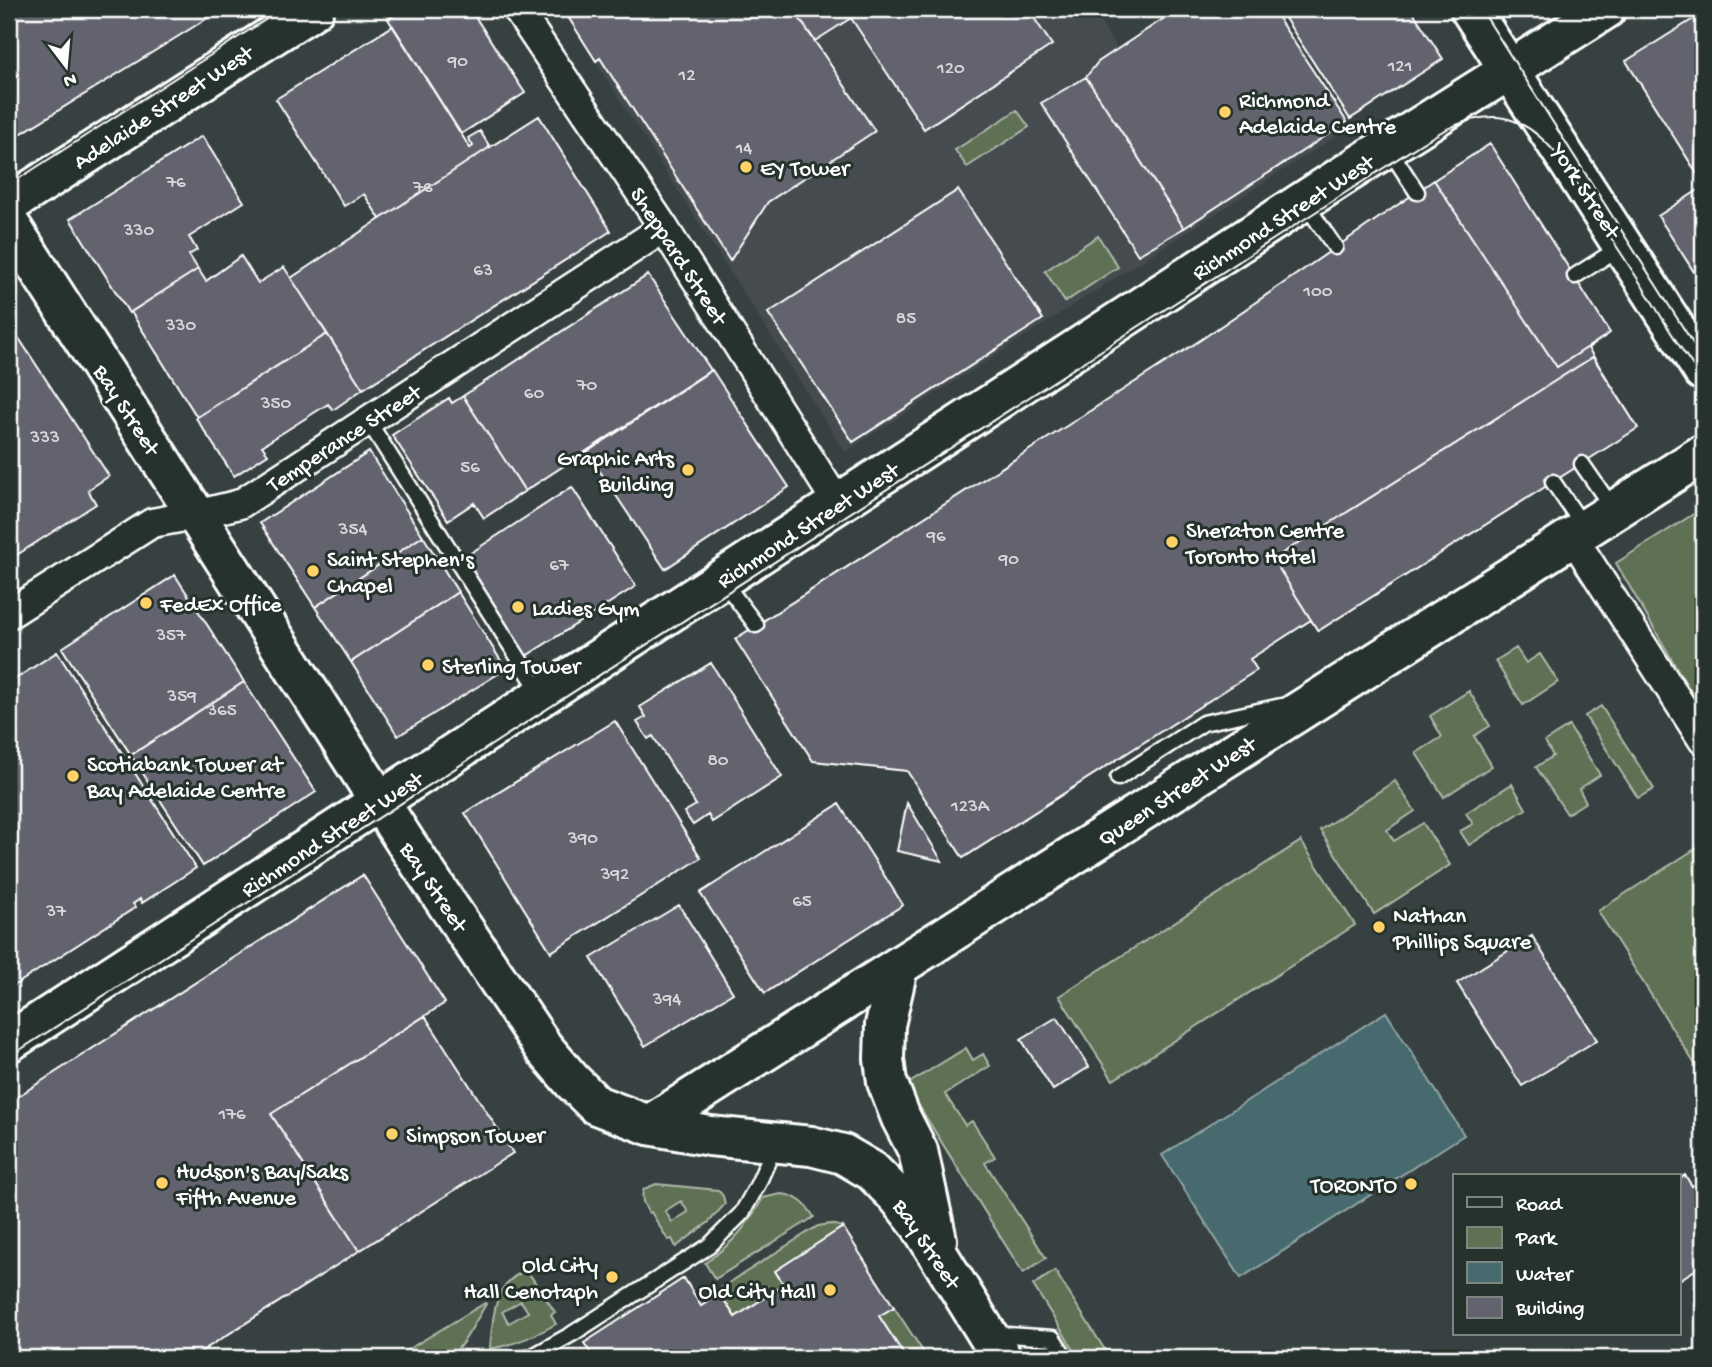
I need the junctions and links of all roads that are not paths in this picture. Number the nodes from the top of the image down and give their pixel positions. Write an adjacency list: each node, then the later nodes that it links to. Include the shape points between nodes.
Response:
1 (314, 9): 9 (main road, Adelaide Street West)
2 (517, 9): 11 (street, Sheppard Street)
3 (1470, 9): 5 (main road, York Street)
4 (1606, 9): 5 (main road, Richmond Street West)
5 (1510, 70): 6 (main road, Richmond Street West); 12 (main road, York Street)
6 (1388, 148): 7 (lane); 8 (main road, Richmond Street West)
7 (1417, 191)
8 (1304, 202): 13 (lane); 20 (main road, Richmond Street West)
9 (9, 204)
10 (9, 223): 21 (main road, Bay Street)
11 (664, 228): 16 (street, Temperance Street); 20 (street, Sheppard Street)
12 (1623, 246): 14 (lane); 15 (main road, York Street)
13 (1335, 247)
14 (1574, 276)
15 (1703, 371)
16 (368, 421): 21 (street, Temperance Street, via 240,504); 26 (lane)
17 (1703, 454): 22 (main road, Queen Street West)
18 (1582, 464): 22 (lane)
19 (1553, 482): 22 (lane)
20 (838, 504): 23 (main road, Richmond Street West)
21 (195, 515): 24 (street, Temperance Street, via 152,523); 30 (main road, Bay Street)
22 (1590, 524): 27 (main road, Queen Street West); 28 (street)
23 (722, 580): 25 (lane); 26 (main road, Richmond Street West)
24 (9, 614)
25 (756, 625)
26 (543, 696): 30 (main road, Richmond Street West)
27 (1320, 698): 29 (lane, via 1203,723); 31 (main road, Queen Street West)
28 (1703, 740)
29 (1118, 778)
30 (380, 801): 32 (main road, Richmond Street West); 33 (main road, Bay Street, via 543,1047 596,1105)
31 (898, 968): 33 (main road, Queen Street West); 35 (main road, via 885,1025 887,1082 918,1151)
32 (9, 1042)
33 (649, 1125): 34 (main road, Bay Street)
34 (776, 1143): 35 (main road, Bay Street, via 843,1154 872,1171 920,1225); 37 (lane, via 742,1213 709,1246 572,1334)
35 (941, 1260): 36 (main road, Bay Street)
36 (994, 1346): 38 (lane, via 1052,1338)
37 (525, 1358)
38 (1066, 1358)

